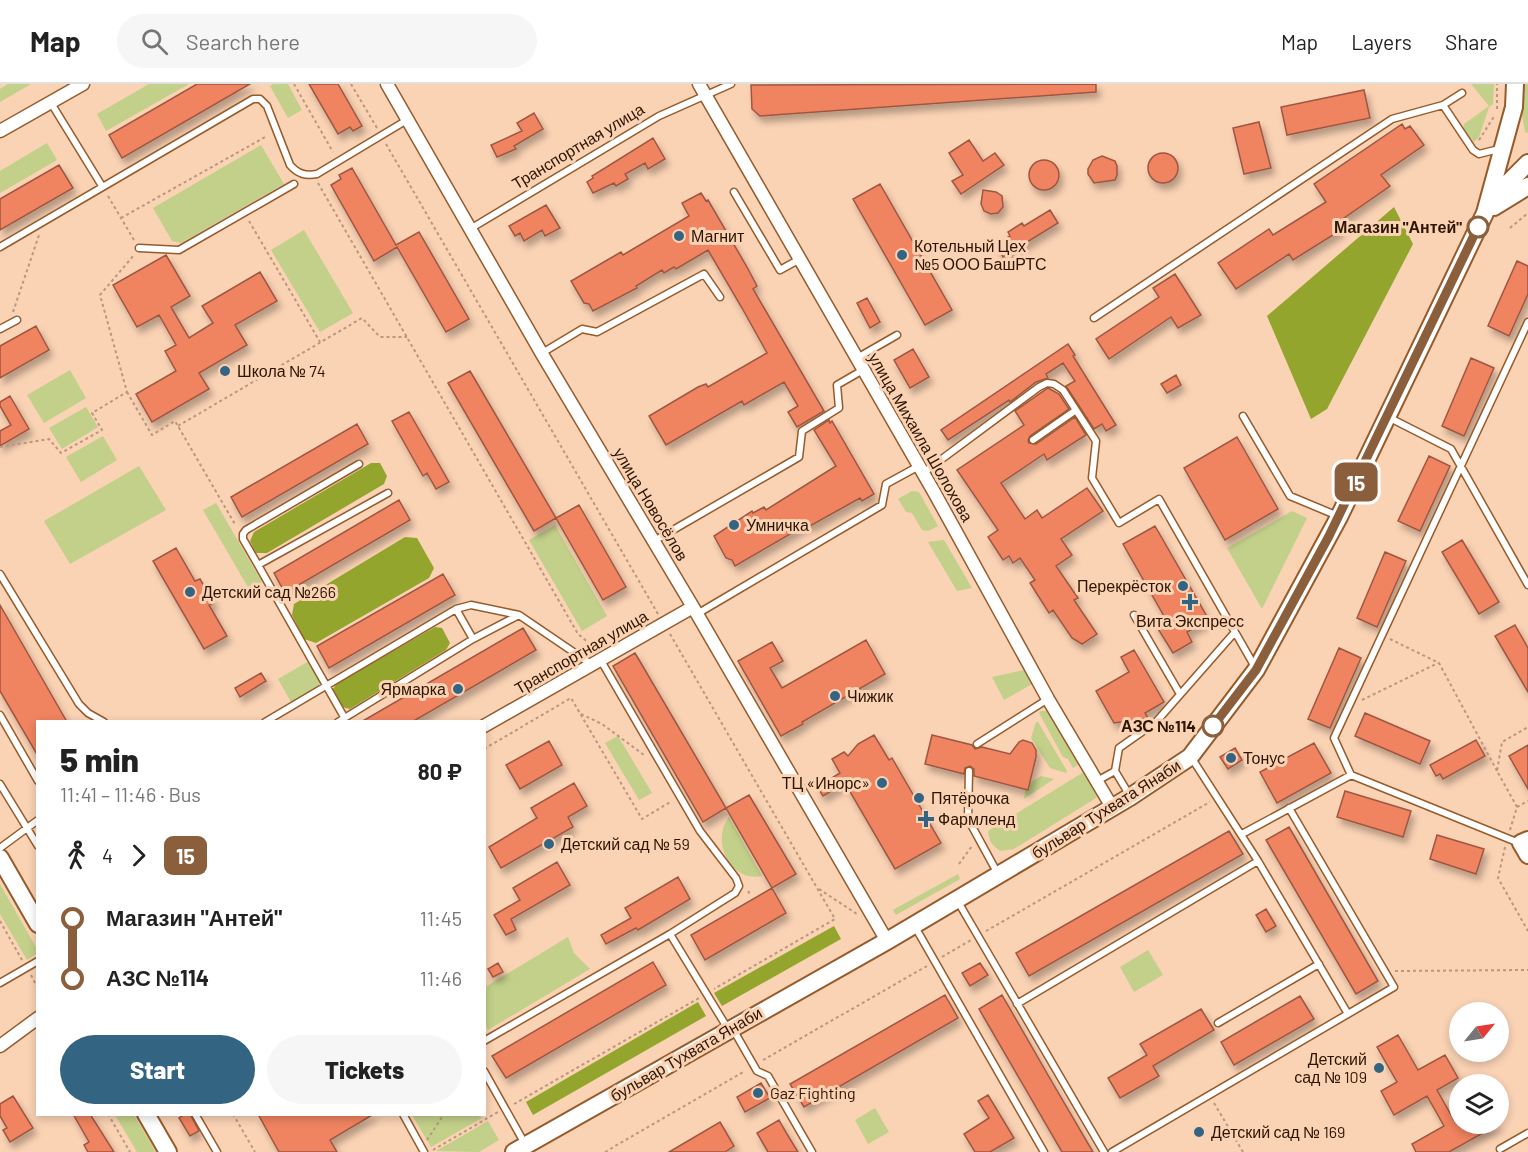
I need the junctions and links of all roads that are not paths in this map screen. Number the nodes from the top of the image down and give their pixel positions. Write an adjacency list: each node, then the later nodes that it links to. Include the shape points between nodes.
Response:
1 (82, 84): 8 (street)
2 (387, 84): 10 (street, улица Новосёлов)
3 (699, 84): 7 (street, улица Михаила Шолохова)
4 (732, 84): 7 (lane, Транспортная улица)
5 (1515, 84): 12 (main road, бульвар Тухвата Янаби, via 1514,107)
6 (1462, 93): 9 (lane)
7 (706, 96): 19 (lane, Транспортная улица, via 659,116); 22 (street, улица Михаила Шолохова)
8 (51, 102): 11 (street); 15 (lane)
9 (1443, 105): 12 (lane, via 1473,150 1479,154); 24 (lane, via 1392,119)
10 (407, 120): 15 (lane, via 316,174 306,176 290,165 267,106 260,99 253,99); 19 (street, улица Новосёлов)
11 (0, 131)
12 (1503, 148): 18 (main road, бульвар Тухвата Янаби)
13 (1528, 163): 18 (main road, бульвар Тухвата Янаби)
14 (294, 184): 21 (lane, via 179,250)
15 (102, 186): 20 (lane)
16 (1528, 186): 18 (main road)
17 (734, 192): 22 (lane, via 780,270)
18 (1485, 213): 34 (main road, бульвар Тухвата Янаби)
19 (470, 229): 29 (street, улица Новосёлов)
20 (0, 247)
21 (139, 248)
22 (800, 259): 30 (street, улица Михаила Шолохова)
23 (720, 297): 29 (lane, via 704,274 597,332 582,328)
24 (1094, 318)
25 (17, 320): 27 (lane)
26 (1528, 322): 37 (lane)
27 (0, 329)
28 (897, 335): 30 (lane)
29 (542, 354): 41 (street, улица Новосёлов)
30 (857, 358): 31 (street, улица Михаила Шолохова)
31 (864, 370): 38 (street, улица Михаила Шолохова); 41 (lane, via 837,385 839,408 802,431 799,457)
32 (1076, 410): 35 (lane); 38 (lane, via 1063,390 1047,383); 49 (lane, via 1096,441 1092,478 1119,523 1159,499)
33 (1243, 416): 40 (lane, via 1290,496)
34 (1387, 417): 37 (lane, via 1451,449); 40 (main road, бульвар Тухвата Янаби)
35 (1033, 440)
36 (359, 464): 42 (lane, via 246,530 243,539)
37 (1461, 467): 44 (lane); 65 (lane, via 1334,738)
38 (921, 469): 46 (lane, via 886,484 882,505); 55 (street, улица Михаила Шолохова)
39 (388, 493): 42 (lane)
40 (1339, 517): 52 (main road, бульвар Тухвата Янаби)
41 (654, 542): 46 (street, улица Новосёлов)
42 (258, 566): 53 (lane)
43 (0, 574): 58 (lane, via 79,704)
44 (1528, 585)
45 (456, 609): 47 (lane, via 471,605); 50 (lane); 53 (lane)
46 (695, 610): 51 (street, Транспортная улица); 85 (street, улица Новосёлов)
47 (519, 615): 50 (lane); 51 (lane)
48 (1134, 615): 54 (lane)
49 (1235, 632): 52 (lane); 54 (lane)
50 (473, 639): 57 (lane)
51 (598, 659): 60 (street, Транспортная улица); 84 (lane, via 700,831 739,886 735,893)
52 (1256, 670): 62 (main road, бульвар Тухвата Янаби)
53 (326, 685): 57 (lane); 59 (lane)
54 (1180, 694): 64 (lane, via 1156,722 1119,748)
55 (1048, 699): 61 (lane); 67 (street, улица Михаила Шолохова)
56 (0, 715): 66 (lane)
57 (341, 719)
58 (100, 720)
59 (268, 720)
60 (486, 725)
61 (977, 744)
62 (1190, 756): 69 (main road, бульвар Тухвата Янаби); 74 (lane)
63 (969, 771): 80 (lane, via 968,819)
64 (1115, 771): 67 (lane); 69 (lane)
65 (1350, 775): 71 (lane); 76 (lane)
66 (36, 778)
67 (1097, 781): 70 (street, улица Михаила Шолохова)
68 (0, 784): 73 (lane)
69 (1130, 797): 70 (main road, бульвар Тухвата Янаби)
70 (1112, 807): 80 (main road, бульвар Тухвата Янаби)
71 (1289, 808): 74 (lane); 90 (lane, via 1394,987)
72 (36, 821): 73 (lane)
73 (27, 828): 75 (lane); 77 (lane)
74 (1242, 834): 79 (lane)
75 (36, 843)
76 (1521, 844)
77 (0, 848)
78 (0, 858): 82 (main road)
79 (1258, 861): 87 (lane); 89 (lane)
80 (999, 875): 81 (main road, бульвар Тухвата Янаби)
81 (956, 900): 83 (main road, бульвар Тухвата Янаби); 89 (lane)
82 (36, 921)
83 (913, 925): 85 (main road, бульвар Тухвата Янаби); 107 (lane)
84 (670, 934): 93 (lane); 94 (lane)
85 (887, 940): 93 (main road, бульвар Тухвата Янаби)
86 (36, 962): 88 (lane)
87 (1319, 964): 90 (lane); 92 (lane)
88 (0, 983)
89 (1017, 1004): 108 (lane)
90 (1348, 1014): 109 (lane)
91 (36, 1019): 95 (street)
92 (1218, 1023)
93 (731, 1029): 101 (main road, бульвар Тухвата Янаби); 106 (lane, via 757,1071 768,1076)
94 (486, 1040)
95 (0, 1046)
96 (486, 1075): 101 (lane, via 505,1108)
97 (147, 1116): 104 (main road)
98 (196, 1116): 105 (lane)
99 (404, 1116): 103 (lane)
100 (1528, 1133): 102 (lane)
101 (520, 1149)
102 (1500, 1149)
103 (423, 1150)
104 (168, 1152)
105 (217, 1152)
106 (812, 1152)
107 (1044, 1152)
108 (1104, 1152)
109 (1112, 1152)

